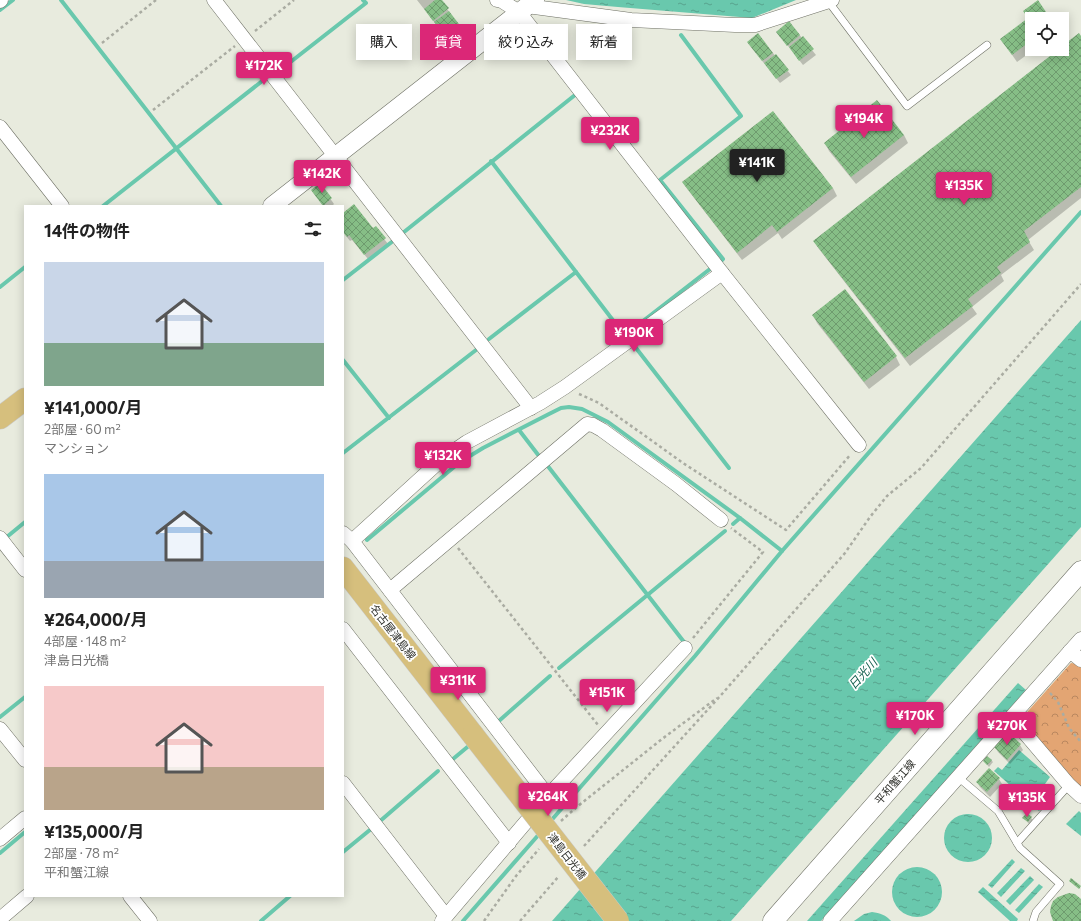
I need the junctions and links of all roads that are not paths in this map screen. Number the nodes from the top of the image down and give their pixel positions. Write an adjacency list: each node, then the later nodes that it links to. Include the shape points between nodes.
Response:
1 (214, 0): 7 (street)
2 (497, 0): 4 (street)
3 (830, 1): 4 (street, via 755,25 630,20); 5 (lane, via 907,106)
4 (527, 6): 7 (street); 10 (street)
5 (987, 45)
6 (0, 127): 8 (street)
7 (335, 156): 9 (street); 12 (street)
8 (61, 205)
9 (273, 205)
10 (722, 273): 12 (street, via 566,387); 14 (street)
11 (24, 400): 13 (main road)
12 (531, 408): 16 (street, via 467,442 442,459)
13 (0, 418)
14 (859, 445)
15 (721, 520): 21 (street, via 602,430 587,424)
16 (347, 537): 21 (street)
17 (0, 538): 18 (street)
18 (24, 569)
19 (344, 569): 28 (main road, 名古屋津島線)
20 (1081, 571): 45 (main road, 平和蟹江線)
21 (390, 590): 33 (street)
22 (344, 631): 37 (street)
23 (1081, 639): 25 (street)
24 (685, 648): 33 (street)
25 (1076, 656): 26 (street, via 1041,684)
26 (1012, 718): 30 (street); 32 (street)
27 (0, 729): 29 (street)
28 (472, 735): 44 (main road, 津島日光橋, bridge)
29 (24, 759)
30 (958, 777): 38 (lane, via 998,811); 46 (street)
31 (344, 784): 41 (street)
32 (1069, 785): 34 (street); 38 (lane)
33 (548, 796): 37 (street)
34 (1081, 796)
35 (24, 819): 36 (street)
36 (0, 839)
37 (509, 843): 41 (street)
38 (1017, 843): 47 (lane, via 1060,884 1036,912)
39 (26, 897): 42 (street)
40 (131, 897): 43 (street)
41 (444, 918)
42 (0, 919)
43 (150, 921)
44 (618, 921)
45 (773, 921)
46 (830, 921)
47 (1033, 921)

